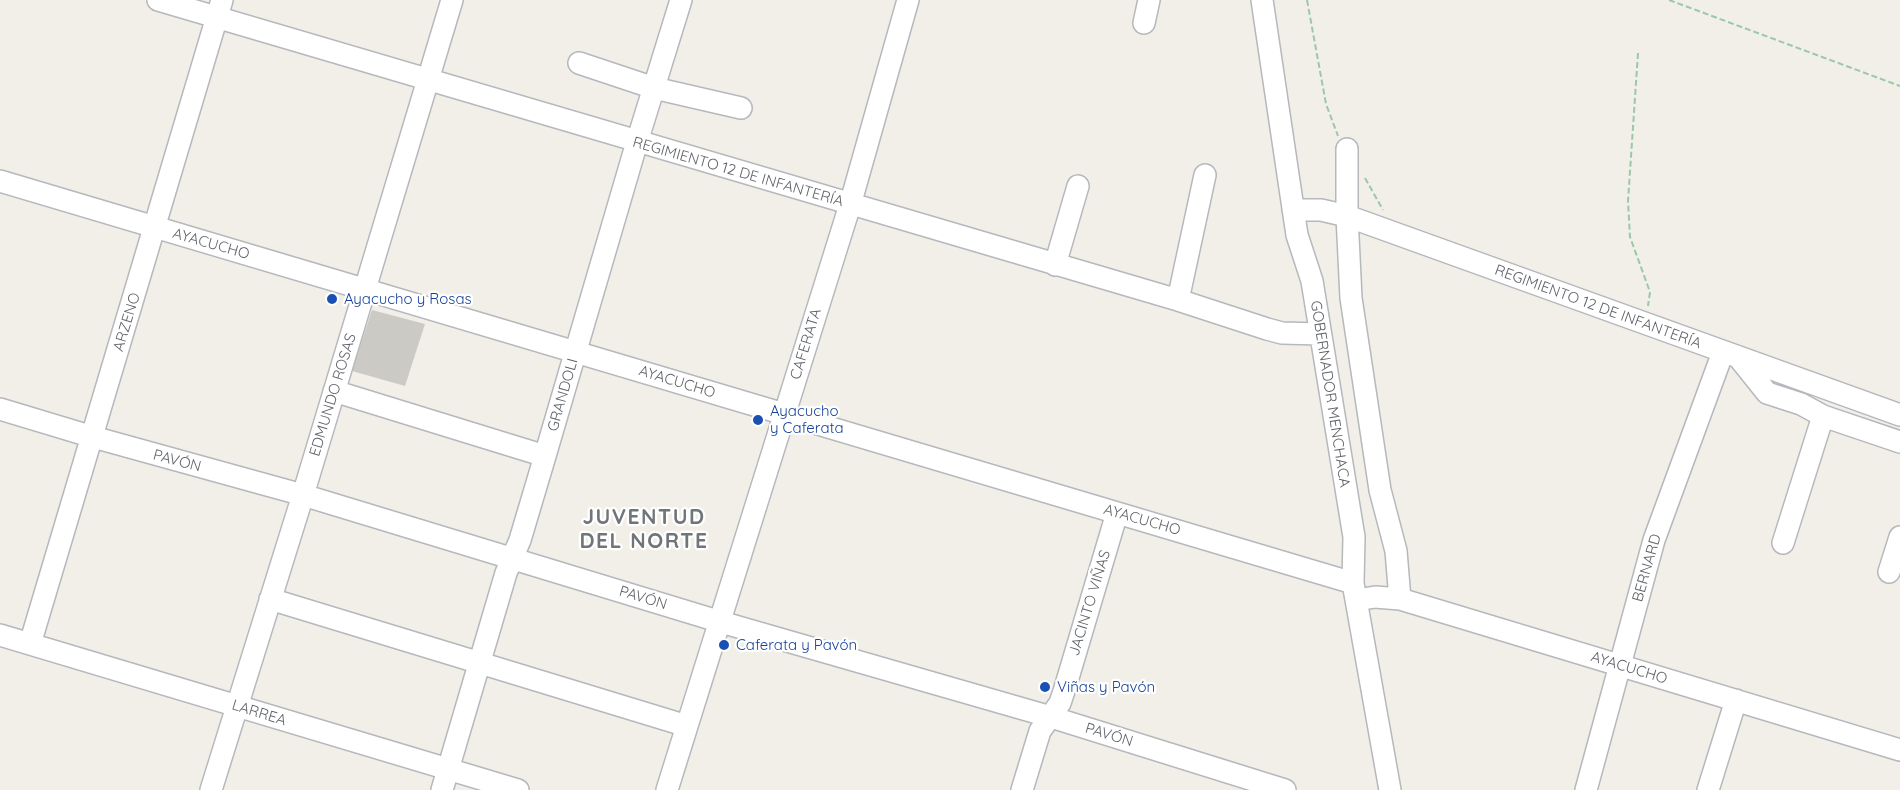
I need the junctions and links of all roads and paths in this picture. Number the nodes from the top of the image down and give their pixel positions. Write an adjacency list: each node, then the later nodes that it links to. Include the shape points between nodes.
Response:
1 (158, 0): 9 (street, REGIMIENTO 12 DE INFANTERÍA)
2 (452, 0): 13 (street, EDMUNDO ROSAS)
3 (681, 0): 15 (street, GRANDOLI)
4 (908, 0): 23 (street, CAFERATA)
5 (1149, 0): 10 (street)
6 (1262, 0): 24 (street, GOBERNADOR MENCHACA)
7 (1307, 0): 18 (path, via 1326,104)
8 (1669, 0): 14 (path)
9 (220, 8): 13 (street, REGIMIENTO 12 DE INFANTERÍA); 26 (street, ARZENO)
10 (1144, 23)
11 (1638, 53): 31 (path, via 1628,201 1630,237 1650,292)
12 (579, 63): 15 (street)
13 (428, 79): 17 (street, REGIMIENTO 12 DE INFANTERÍA); 29 (street, EDMUNDO ROSAS)
14 (1900, 87)
15 (654, 88): 16 (street); 17 (street, GRANDOLI)
16 (741, 108)
17 (637, 142): 23 (street, REGIMIENTO 12 DE INFANTERÍA); 33 (street, GRANDOLI)
18 (1347, 149): 25 (street)
19 (1205, 175): 30 (street)
20 (1364, 177): 27 (path)
21 (0, 181): 26 (street, AYACUCHO)
22 (1078, 186): 28 (street)
23 (850, 205): 28 (street, REGIMIENTO 12 DE INFANTERÍA); 37 (street, CAFERATA)
24 (1293, 210): 25 (street, REGIMIENTO 12 DE INFANTERÍA, via 1321,210); 32 (street, GOBERNADOR MENCHACA, via 1300,248 1312,281)
25 (1347, 216): 27 (street, REGIMIENTO 12 DE INFANTERÍA); 51 (street, via 1351,298 1380,490 1396,551)
26 (155, 228): 29 (street, AYACUCHO); 40 (street, ARZENO)
27 (1397, 233): 31 (street, REGIMIENTO 12 DE INFANTERÍA)
28 (1055, 265): 30 (street, REGIMIENTO 12 DE INFANTERÍA)
29 (365, 289): 33 (street, AYACUCHO); 35 (street, EDMUNDO ROSAS)
30 (1178, 300): 32 (street, REGIMIENTO 12 DE INFANTERÍA, via 1275,331)
31 (1647, 324): 34 (street, REGIMIENTO 12 DE INFANTERÍA)
32 (1320, 334): 49 (street, GOBERNADOR MENCHACA, via 1354,537)
33 (576, 351): 37 (street, AYACUCHO); 42 (street, GRANDOLI)
34 (1731, 355): 38 (street, REGIMIENTO 12 DE INFANTERÍA); 39 (street, via 1767,393); 56 (street, BERNARD, via 1654,540)
35 (334, 391): 42 (street); 43 (street, EDMUNDO ROSAS)
36 (0, 409): 40 (street, PAVÓN)
37 (785, 413): 44 (street, AYACUCHO); 52 (street, CAFERATA)
38 (1900, 415)
39 (1823, 416): 41 (street); 46 (street)
40 (93, 437): 43 (street, PAVÓN); 54 (street, ARZENO)
41 (1900, 442)
42 (545, 456): 47 (street, GRANDOLI)
43 (303, 495): 47 (street, PAVÓN); 50 (street, EDMUNDO ROSAS)
44 (1117, 513): 49 (street, AYACUCHO); 59 (street, JACINTO VIÑAS, via 1065,688)
45 (1900, 537): 48 (street)
46 (1783, 543)
47 (512, 558): 52 (street, PAVÓN); 55 (street, GRANDOLI)
48 (1889, 572)
49 (1355, 591): 51 (street, AYACUCHO); 69 (street, GOBERNADOR MENCHACA)
50 (270, 599): 55 (street); 58 (street, EDMUNDO ROSAS)
51 (1400, 599): 56 (street, AYACUCHO)
52 (721, 622): 59 (street, PAVÓN); 60 (street, CAFERATA)
53 (0, 635): 54 (street, LARREA)
54 (30, 644): 58 (street, LARREA)
55 (479, 663): 60 (street); 62 (street, GRANDOLI)
56 (1620, 666): 57 (street, AYACUCHO); 70 (street, BERNARD)
57 (1736, 700): 61 (street, AYACUCHO); 71 (street)
58 (237, 707): 62 (street, LARREA); 63 (street, EDMUNDO ROSAS)
59 (1051, 717): 67 (street, JACINTO VIÑAS, via 1040,731); 68 (street, PAVÓN)
60 (687, 726): 66 (street, CAFERATA)
61 (1900, 750)
62 (449, 769): 64 (street, GRANDOLI); 65 (street, LARREA)
63 (211, 790)
64 (442, 790)
65 (518, 790)
66 (667, 790)
67 (1022, 790)
68 (1285, 790)
69 (1390, 790)
70 (1586, 790)
71 (1708, 790)

